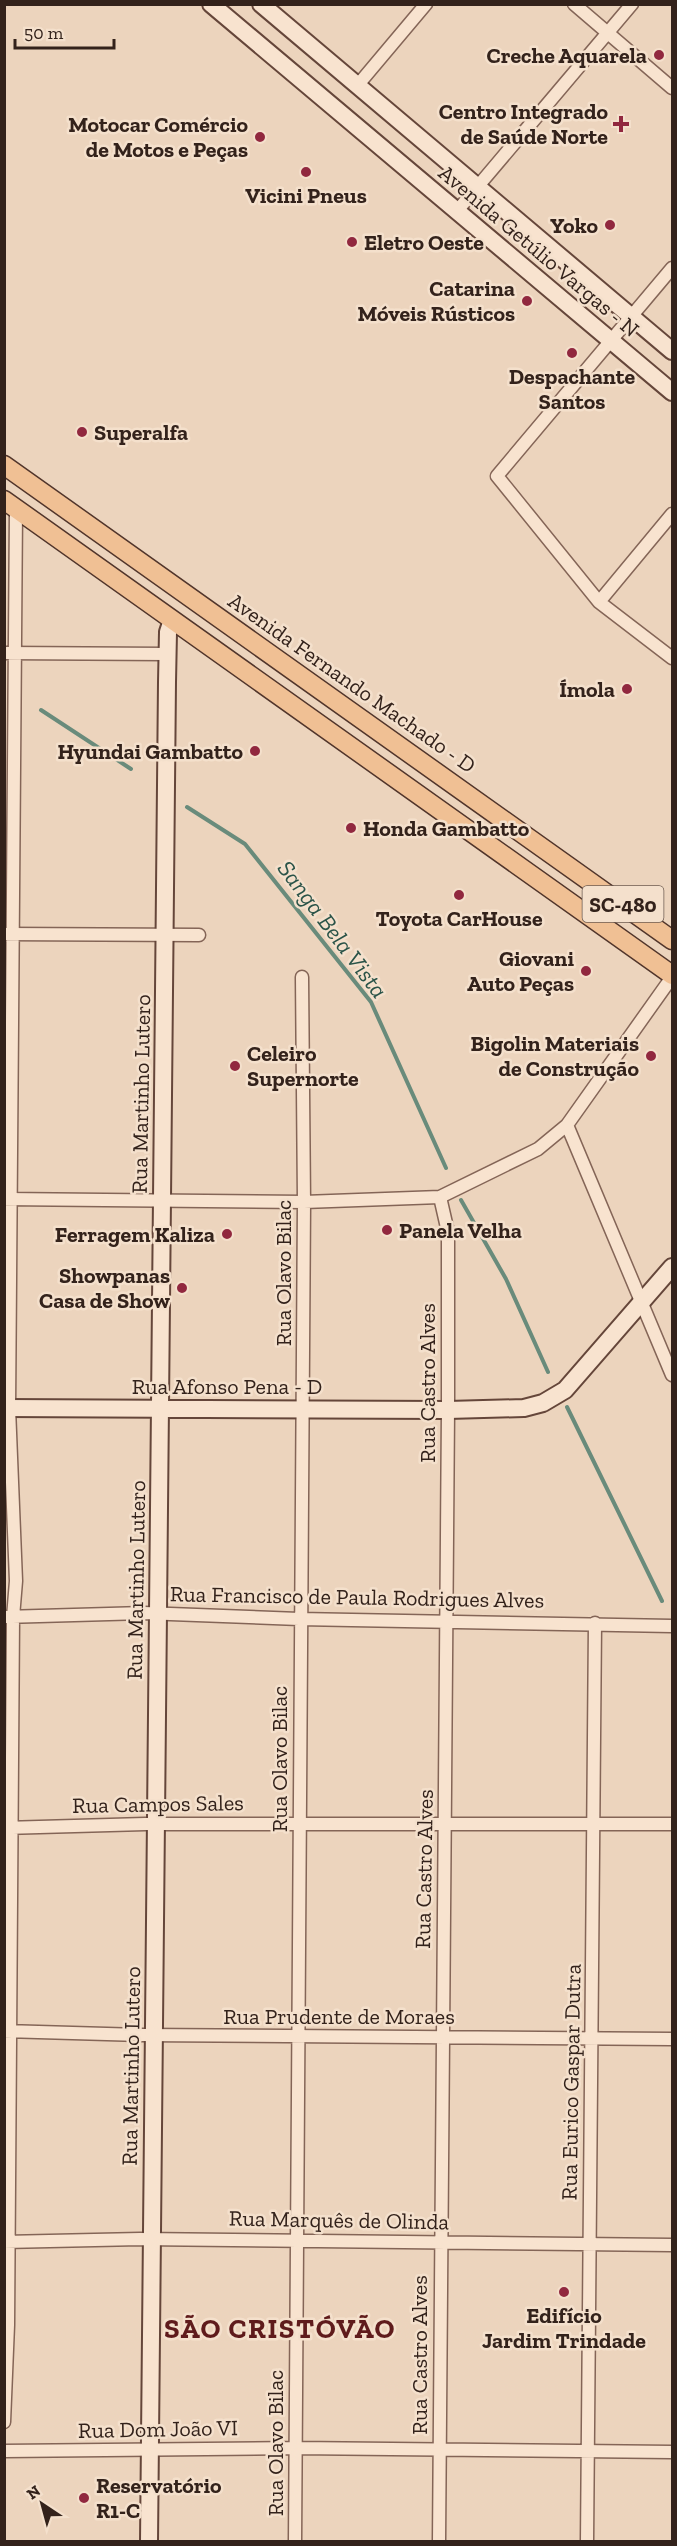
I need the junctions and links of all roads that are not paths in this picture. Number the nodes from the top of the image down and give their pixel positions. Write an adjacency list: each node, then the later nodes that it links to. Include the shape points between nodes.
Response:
1 (261, 4): 7 (street, Avenida Getúlio Vargas - N)
2 (426, 4): 7 (street)
3 (574, 4): 6 (street)
4 (632, 4): 6 (street)
5 (214, 5): 10 (street, Avenida Getúlio Vargas - N)
6 (608, 33): 8 (street); 9 (street)
7 (357, 86): 9 (street, Avenida Getúlio Vargas - N)
8 (672, 88)
9 (477, 187): 10 (street); 12 (street, Avenida Getúlio Vargas - N)
10 (457, 211): 13 (street, Avenida Getúlio Vargas - N)
11 (672, 268): 12 (street)
12 (632, 316): 13 (street); 14 (street, Avenida Getúlio Vargas - N)
13 (612, 341): 15 (street, Avenida Getúlio Vargas - N); 20 (street, via 497,476)
14 (672, 351)
15 (672, 392)
16 (4, 465): 19 (main road, Avenida Fernando Machado - D)
17 (10, 505): 21 (main road); 22 (street)
18 (672, 514): 20 (street)
19 (187, 595): 21 (main road); 25 (main road, Avenida Fernando Machado - D)
20 (599, 602): 24 (street)
21 (172, 620): 23 (street, Rua Martinho Lutero); 26 (main road)
22 (10, 653): 23 (street); 27 (street)
23 (167, 654): 28 (street, Rua Martinho Lutero)
24 (672, 658)
25 (353, 712): 26 (main road); 30 (main road, Avenida Fernando Machado - D / SC-480)
26 (334, 735): 31 (main road)
27 (9, 934): 28 (street); 35 (street)
28 (165, 935): 29 (street); 36 (street, Rua Martinho Lutero)
29 (199, 935)
30 (672, 940)
31 (672, 976): 33 (street)
32 (302, 977): 37 (street, Rua Olavo Bilac)
33 (567, 1125): 34 (street, via 538,1149); 39 (street)
34 (440, 1197): 37 (street); 44 (street, Rua Castro Alves, via 448,1232)
35 (8, 1199): 36 (street); 41 (street)
36 (162, 1201): 37 (street); 42 (street, Rua Martinho Lutero)
37 (304, 1202): 43 (street, Rua Olavo Bilac)
38 (672, 1267): 39 (street, Rua Afonso Pena - D)
39 (642, 1303): 40 (street); 44 (street, Rua Afonso Pena - D, via 565,1390 543,1403 524,1408)
40 (672, 1375)
41 (7, 1408): 42 (street, Rua Afonso Pena - D); 46 (street, via 16,1581)
42 (160, 1408): 43 (street, Rua Afonso Pena - D); 45 (street, Rua Martinho Lutero)
43 (303, 1409): 44 (street, Rua Afonso Pena - D); 47 (street, Rua Olavo Bilac)
44 (448, 1410): 48 (street, Rua Castro Alves)
45 (159, 1614): 46 (street, Rua Francisco de Paula Rodrigues Alves); 47 (street, Rua Francisco de Paula Rodrigues Alves); 51 (street, Rua Martinho Lutero)
46 (9, 1617): 56 (street)
47 (299, 1619): 48 (street, Rua Francisco de Paula Rodrigues Alves); 52 (street, Rua Olavo Bilac)
48 (448, 1620): 49 (street, Rua Francisco de Paula Rodrigues Alves); 53 (street, Rua Castro Alves)
49 (595, 1623): 50 (street, Rua Francisco de Paula Rodrigues Alves); 55 (street, Rua Eurico Gaspar Dutra)
50 (672, 1626)
51 (156, 1824): 52 (street, Rua Campos Sales); 56 (street, Rua Campos Sales); 58 (street, Rua Martinho Lutero)
52 (300, 1824): 53 (street, Rua Campos Sales); 59 (street, Rua Olavo Bilac)
53 (445, 1824): 55 (street, Rua Campos Sales); 60 (street, Rua Castro Alves)
54 (672, 1824): 55 (street, Rua Campos Sales)
55 (594, 1825): 61 (street, Rua Eurico Gaspar Dutra)
56 (9, 1828): 57 (street)
57 (7, 2031): 58 (street, Rua Prudente de Moraes); 65 (street)
58 (154, 2035): 59 (street, Rua Prudente de Moraes); 63 (street, Rua Martinho Lutero)
59 (298, 2037): 60 (street, Rua Prudente de Moraes); 64 (street, Rua Olavo Bilac)
60 (443, 2037): 61 (street, Rua Prudente de Moraes); 66 (street, Rua Castro Alves)
61 (592, 2038): 62 (street, Rua Prudente de Moraes); 67 (street, Rua Eurico Gaspar Dutra)
62 (672, 2039)
63 (152, 2239): 64 (street, Rua Marquês de Olinda); 65 (street, Rua Marquês de Olinda); 71 (street, Rua Martinho Lutero)
64 (297, 2241): 66 (street, Rua Marquês de Olinda); 70 (street, Rua Olavo Bilac)
65 (6, 2242): 69 (street)
66 (441, 2242): 67 (street, Rua Marquês de Olinda); 72 (street, Rua Castro Alves)
67 (590, 2244): 68 (street, Rua Marquês de Olinda); 74 (street, Rua Eurico Gaspar Dutra)
68 (672, 2245)
69 (4, 2422)
70 (296, 2448): 71 (street, Rua Dom João VI); 72 (street, Rua Dom João VI); 77 (street, Rua Olavo Bilac)
71 (150, 2449): 73 (street, Rua Dom João VI); 76 (street, Rua Martinho Lutero)
72 (439, 2449): 74 (street, Rua Dom João VI); 78 (street, Rua Castro Alves)
73 (4, 2451)
74 (588, 2451): 75 (street, Rua Dom João VI); 79 (street, Rua Eurico Gaspar Dutra)
75 (672, 2452)
76 (149, 2541)
77 (295, 2541)
78 (439, 2541)
79 (587, 2541)

